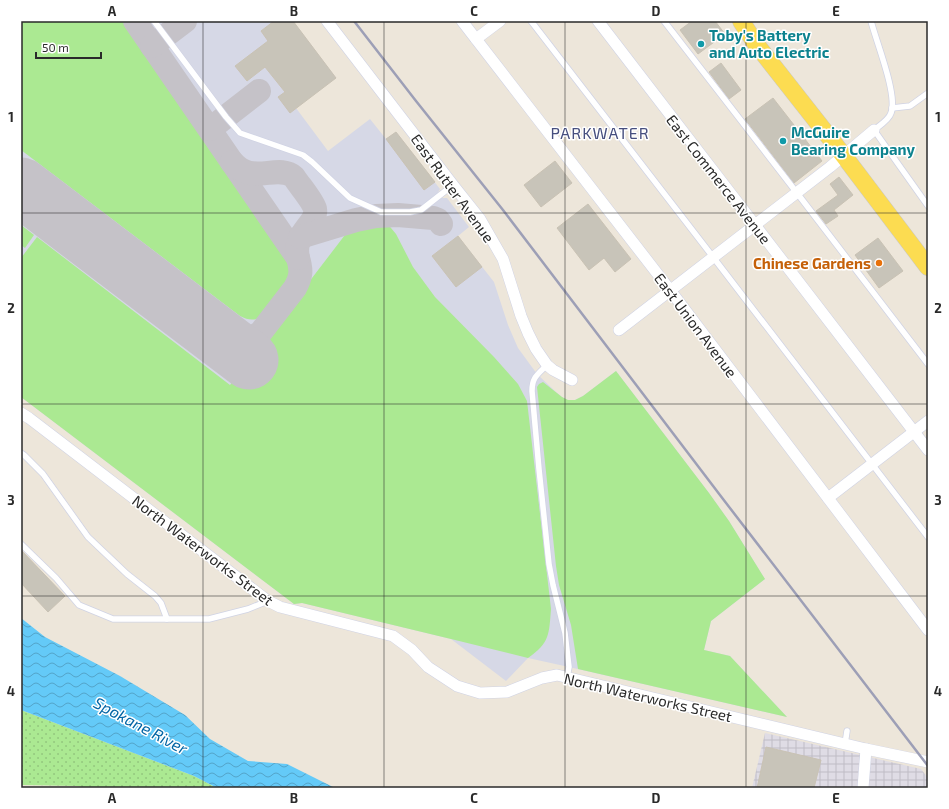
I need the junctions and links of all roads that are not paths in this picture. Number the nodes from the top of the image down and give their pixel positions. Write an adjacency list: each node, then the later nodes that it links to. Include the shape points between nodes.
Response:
1 (154, 21): 15 (lane, via 240,133 303,155 350,198 381,212 410,212 420,210)
2 (327, 21): 15 (street, East Rutter Avenue)
3 (462, 21): 10 (street, East Union Avenue)
4 (500, 21): 10 (street)
5 (530, 21): 19 (lane)
6 (598, 21): 18 (street, East Commerce Avenue)
7 (664, 21): 16 (lane)
8 (741, 21): 14 (main road, via 756,44)
9 (871, 21): 12 (lane, via 889,81)
10 (476, 39): 21 (street, East Union Avenue)
11 (928, 93): 12 (lane, via 910,106)
12 (892, 108): 13 (lane, via 890,116)
13 (874, 130): 14 (street); 17 (lane)
14 (844, 156): 16 (street); 20 (main road)
15 (452, 185): 24 (street, East Rutter Avenue, via 480,219 503,259 528,333)
16 (797, 193): 18 (street); 23 (lane)
17 (928, 206)
18 (755, 225): 19 (street); 28 (street, East Commerce Avenue)
19 (713, 257): 21 (street); 31 (lane)
20 (928, 267)
21 (670, 290): 22 (street); 32 (street, East Union Avenue)
22 (619, 330)
23 (928, 364)
24 (548, 365): 25 (street, East Rutter Avenue); 38 (lane, via 535,376 532,391 549,564 570,667)
25 (572, 380)
26 (21, 413): 35 (street, North Waterworks Street)
27 (928, 421): 28 (street)
28 (914, 432): 29 (street, East Commerce Avenue); 31 (street)
29 (928, 450)
30 (21, 453): 36 (lane, via 43,474 88,537 161,602)
31 (872, 464): 32 (street); 33 (lane)
32 (828, 498): 37 (street, East Union Avenue)
33 (928, 537)
34 (21, 544): 36 (lane, via 79,605 113,618)
35 (268, 601): 36 (lane, via 210,618); 38 (street, North Waterworks Street, via 280,607 393,636 412,650 428,667 457,686 480,693 507,692 542,678 557,675)
36 (167, 620)
37 (927, 628)
38 (567, 677): 40 (street, North Waterworks Street)
39 (847, 731): 40 (lane)
40 (845, 744): 41 (street, North Waterworks Street)
41 (866, 749): 42 (street, North Waterworks Street); 43 (street)
42 (928, 762)
43 (863, 788)

